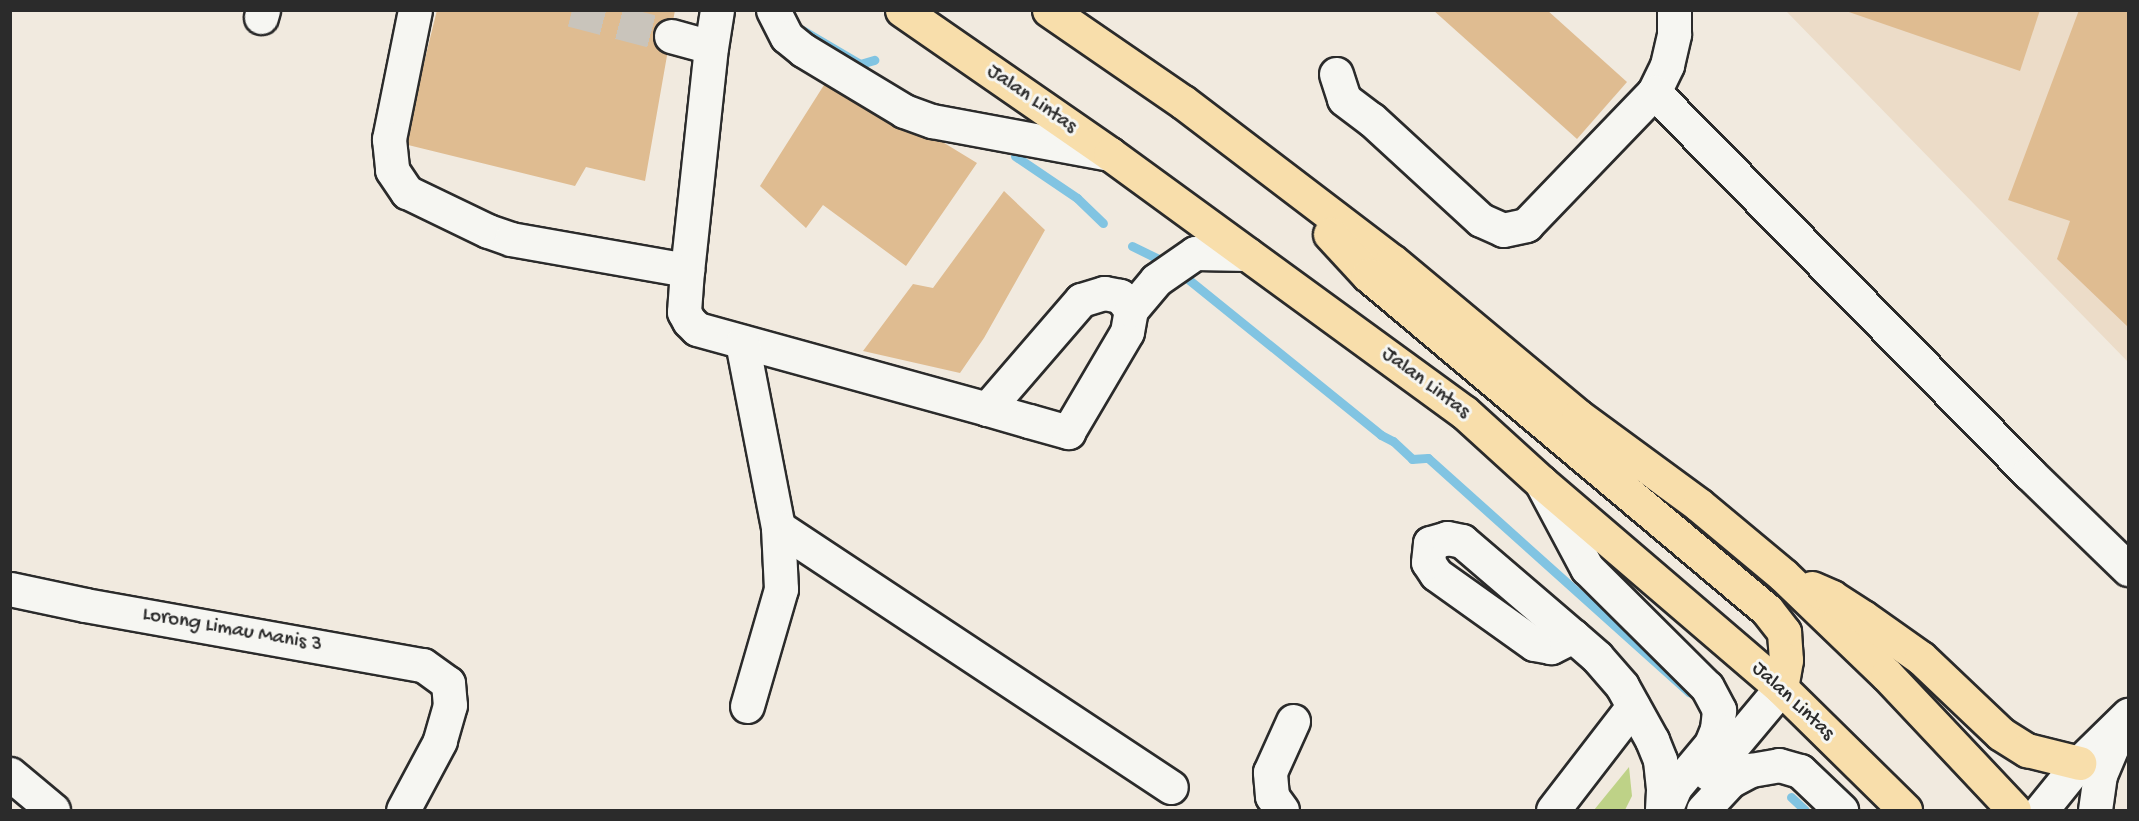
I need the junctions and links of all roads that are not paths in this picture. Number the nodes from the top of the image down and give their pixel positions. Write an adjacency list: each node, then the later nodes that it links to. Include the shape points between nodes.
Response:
1 (415, 10): 14 (street, via 389,139 392,170 407,192 511,239)
2 (717, 10): 8 (street)
3 (772, 10): 11 (street, via 787,37 803,50 904,111 932,121)
4 (902, 10): 11 (highway, Jalan Lintas)
5 (1049, 10): 12 (highway, via 1183,102)
6 (1674, 10): 10 (street, via 1674,34 1667,65)
7 (671, 36): 8 (street)
8 (711, 47): 14 (street)
9 (1336, 74): 10 (street, via 1344,99 1481,220 1503,230 1526,225)
10 (1654, 92): 20 (street)
11 (1110, 154): 13 (highway, Jalan Lintas)
12 (1271, 170): 21 (highway, via 1392,261 1578,416 1699,505); 24 (highway, via 1368,275 1767,610 1784,632 1786,660)
13 (1247, 254): 15 (street, via 1196,253 1174,268); 18 (highway, Jalan Lintas, via 1464,412)
14 (687, 270): 16 (street, via 684,312 689,321 697,330)
15 (1131, 310): 17 (street, via 1120,296 1104,293 1081,300); 17 (street, via 1127,332 1068,432)
16 (742, 342): 17 (street); 19 (street)
17 (987, 410)
18 (1541, 482): 24 (highway, Jalan Lintas); 36 (street, via 1587,568 1707,687 1719,710 1711,744 1675,787)
19 (778, 527): 25 (street, via 781,589); 31 (street)
20 (2128, 569)
21 (1783, 575): 29 (highway, via 1832,597 1921,658 1980,716 2027,750); 41 (highway, via 1887,675)
22 (10, 589): 33 (street, Lorong Limau Manis 3, via 423,665 448,683 450,705 440,741)
23 (1573, 636): 26 (street, via 1598,657)
24 (1781, 688): 37 (street, via 1694,790); 40 (highway, Jalan Lintas)
25 (747, 706)
26 (1633, 706): 35 (street); 36 (street, via 1660,760)
27 (2125, 720): 29 (street); 43 (street, via 2100,776)
28 (1293, 721): 34 (street, via 1270,772 1272,796)
29 (2079, 763): 42 (street)
30 (10, 774): 32 (street)
31 (1171, 787)
32 (53, 810)
33 (403, 810)
34 (1282, 810)
35 (1553, 810)
36 (1664, 810)
37 (1670, 810)
38 (1703, 810): 39 (street, via 1730,782 1751,770 1779,765 1800,771)
39 (1841, 810)
40 (1905, 810)
41 (2014, 810)
42 (2042, 810)
43 (2095, 810)

